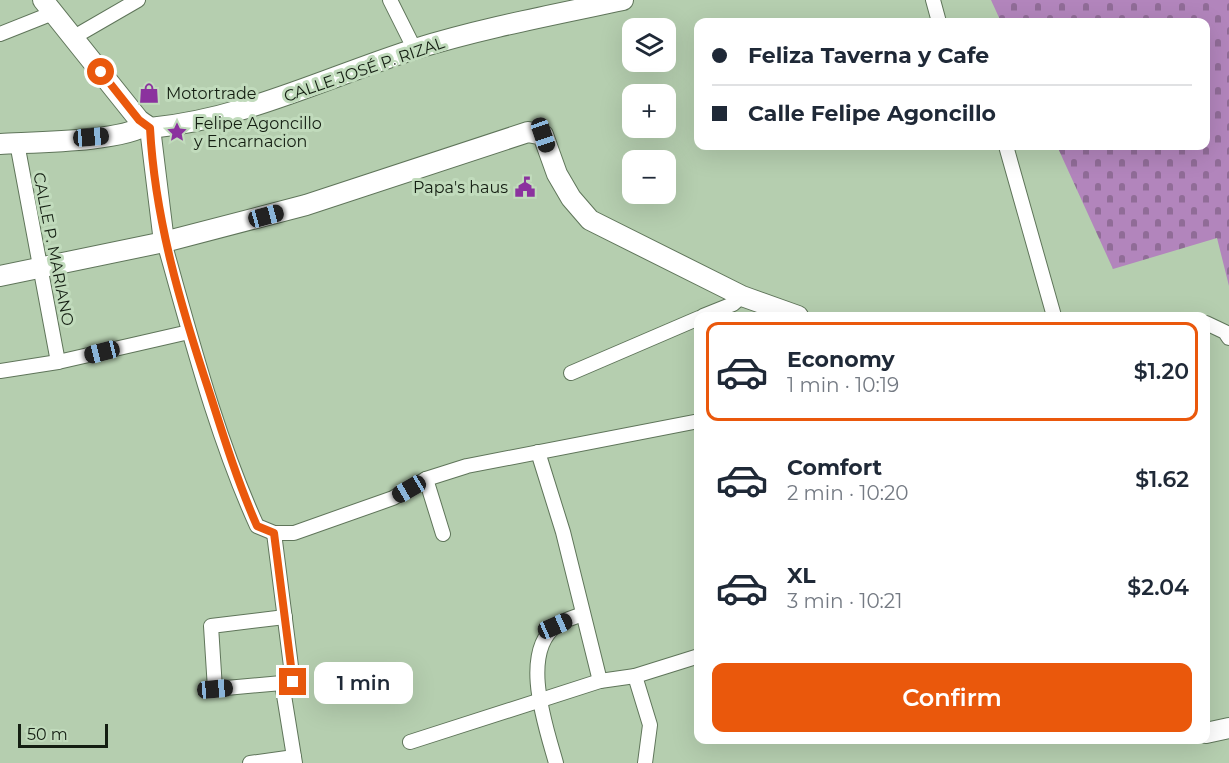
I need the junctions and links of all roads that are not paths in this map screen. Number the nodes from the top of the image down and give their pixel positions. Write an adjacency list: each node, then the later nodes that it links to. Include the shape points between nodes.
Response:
1 (138, 0): 8 (street)
2 (390, 0): 9 (street)
3 (623, 0): 9 (street, CALLE JOSÉ P. RIZAL)
4 (933, 0): 6 (street)
5 (48, 6): 7 (street); 8 (street)
6 (938, 18)
7 (0, 34)
8 (74, 37): 10 (street)
9 (415, 50): 10 (street, CALLE JOSÉ P. RIZAL, via 245,109 198,122)
10 (148, 127): 11 (street, CALLE JOSÉ P. RIZAL, via 113,135); 13 (street)
11 (8, 143): 14 (street, CALLE P. MARIANO)
12 (1007, 150): 19 (street)
13 (165, 242): 14 (street); 16 (street, via 306,205 528,132 543,135 556,174 590,220); 22 (street)
14 (42, 268): 15 (street); 24 (street, CALLE P. MARIANO)
15 (0, 276)
16 (742, 296): 17 (street); 18 (street)
17 (713, 312)
18 (787, 312)
19 (1051, 312)
20 (694, 320): 26 (street)
21 (1210, 325): 23 (street)
22 (189, 332): 24 (street); 30 (street, via 244,499 257,526)
23 (1229, 338)
24 (58, 362): 25 (street)
25 (0, 371)
26 (571, 373)
27 (694, 422): 28 (street)
28 (538, 452): 29 (street, via 467,466); 32 (street)
29 (426, 479): 30 (street, via 393,498 318,526 294,533); 31 (street)
30 (274, 533): 33 (street)
31 (443, 534)
32 (583, 614): 36 (street); 38 (street, via 555,626 537,652)
33 (285, 617): 37 (street, via 293,682); 37 (street, via 211,626 215,689)
34 (694, 658): 35 (street)
35 (635, 676): 36 (street); 45 (street, via 650,724)
36 (600, 681): 38 (street)
37 (282, 683): 42 (street)
38 (540, 703): 41 (street); 44 (street)
39 (1229, 728): 40 (street)
40 (1210, 732)
41 (410, 742)
42 (295, 760): 43 (street)
43 (250, 763)
44 (556, 763)
45 (645, 763)

